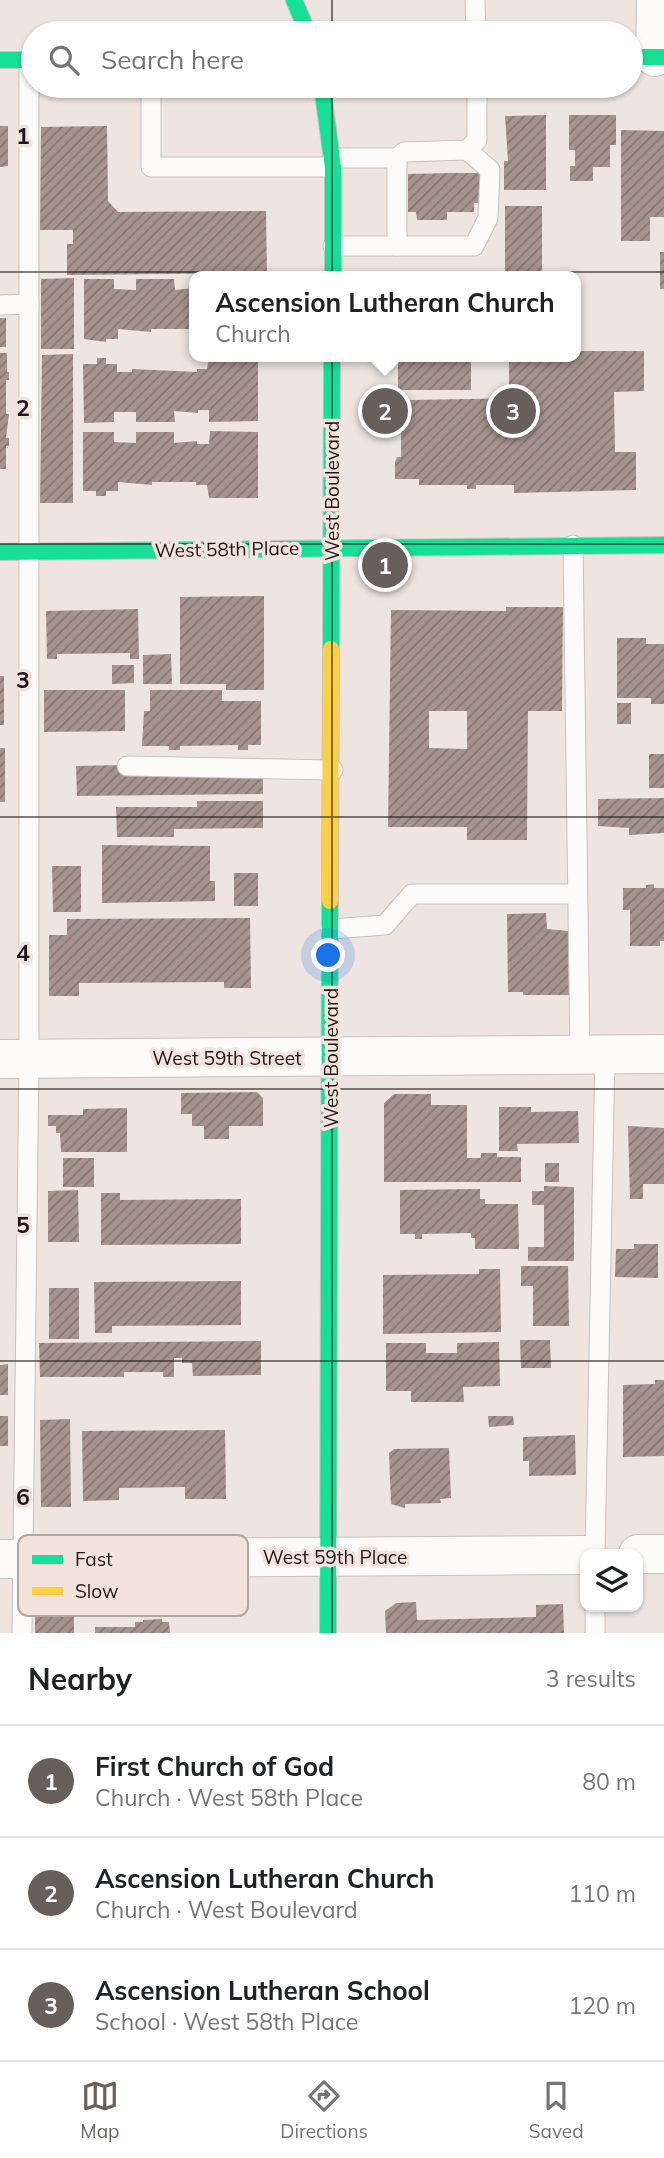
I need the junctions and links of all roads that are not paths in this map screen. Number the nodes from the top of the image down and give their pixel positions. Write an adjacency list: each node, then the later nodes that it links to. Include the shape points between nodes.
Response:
1 (294, 0): 4 (main road)
2 (475, 0): 5 (lane)
3 (656, 0): 6 (street)
4 (303, 21)
5 (476, 21)
6 (650, 57)
7 (0, 60): 8 (main road)
8 (21, 60)
9 (31, 98): 19 (lane)
10 (151, 98): 15 (lane, via 151,167)
11 (324, 98): 15 (main road)
12 (477, 98): 14 (lane)
13 (401, 155): 14 (lane); 15 (lane); 17 (lane)
14 (474, 156): 17 (lane, via 490,170 488,218 474,246)
15 (332, 163): 16 (main road)
16 (333, 246): 17 (lane); 18 (main road)
17 (397, 246)
18 (333, 271)
19 (29, 304): 20 (lane); 25 (lane)
20 (0, 305)
21 (332, 362): 24 (main road, West Boulevard)
22 (573, 545): 23 (main road, West 58th Place); 24 (main road, West 58th Place); 29 (lane)
23 (664, 545)
24 (332, 548): 25 (main road, West 58th Place); 28 (main road, West Boulevard)
25 (29, 551): 26 (main road, West 58th Place); 34 (lane)
26 (0, 552)
27 (127, 766): 28 (lane)
28 (333, 769): 30 (main road, West Boulevard)
29 (576, 894): 30 (lane, via 412,894 385,925); 32 (lane)
30 (331, 929): 33 (main road, West Boulevard)
31 (664, 1054): 32 (street, West 59th Street)
32 (593, 1055): 33 (street, West 59th Street); 35 (lane)
33 (331, 1057): 34 (street, West 59th Street); 39 (main road, West Boulevard)
34 (15, 1059): 41 (lane)
35 (595, 1549)
36 (643, 1554): 37 (street)
37 (664, 1554)
38 (580, 1555): 39 (street, West 59th Place)
39 (330, 1557): 40 (street, West 59th Place); 44 (main road, West Boulevard)
40 (248, 1558)
41 (11, 1559): 42 (lane)
42 (18, 1606)
43 (595, 1612): 45 (lane)
44 (328, 1633)
45 (595, 1633)

